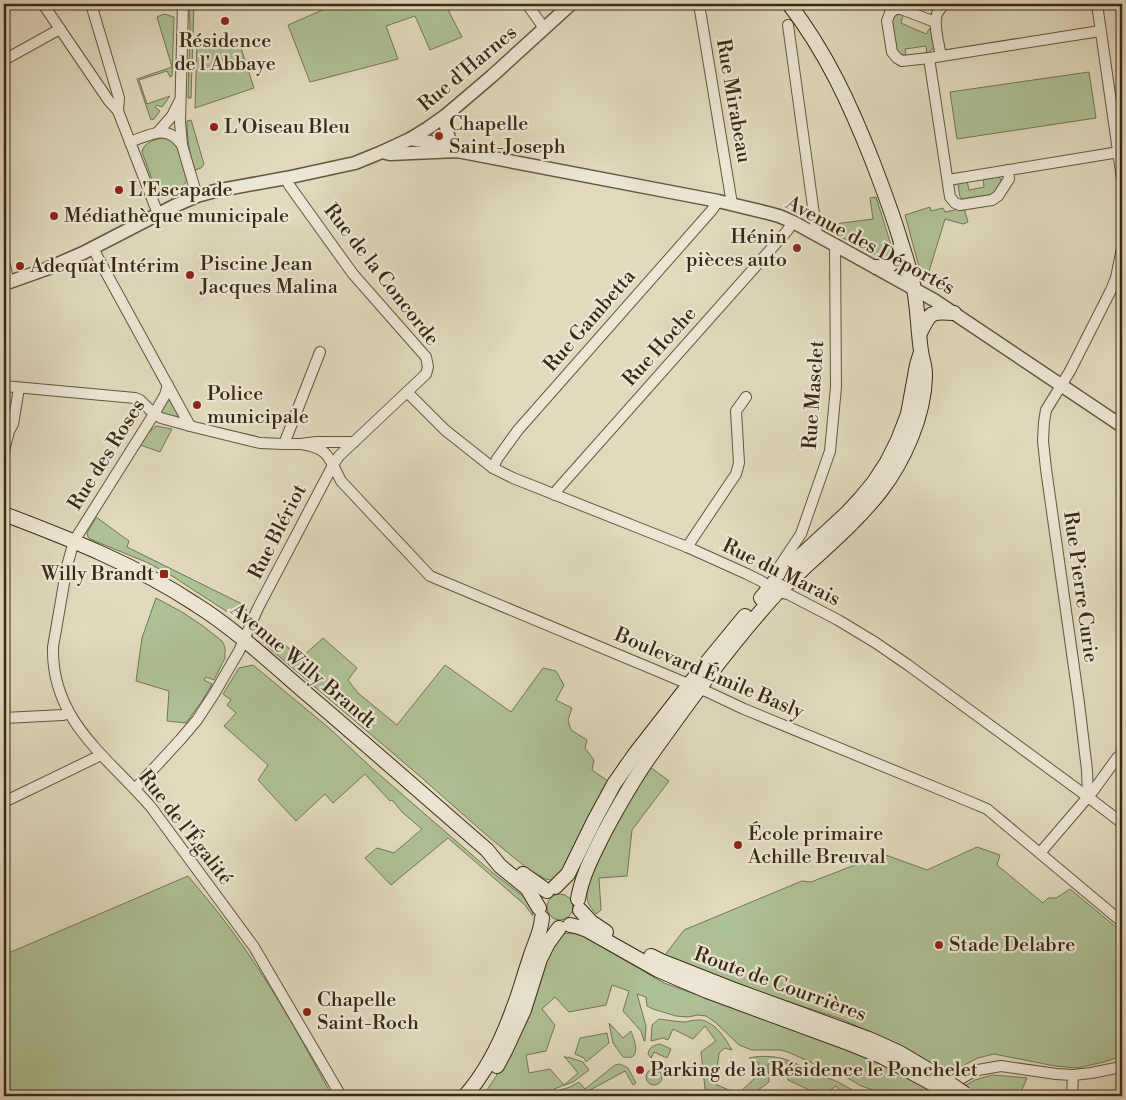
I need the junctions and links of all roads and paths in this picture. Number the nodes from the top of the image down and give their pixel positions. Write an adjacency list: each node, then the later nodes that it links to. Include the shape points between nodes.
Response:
1 (43, 4): 13 (street)
2 (90, 4): 18 (street)
3 (183, 4): 20 (street)
4 (526, 4): 12 (street)
5 (570, 4): 12 (street, Rue d'Harnes)
6 (699, 4): 36 (street, Rue Mirabeau)
7 (789, 4): 40 (main road, via 807,28 850,106 891,209)
8 (944, 4): 10 (street)
9 (1097, 4): 14 (street)
10 (935, 22): 15 (street); 16 (street, via 901,8 895,8 887,21 892,52 897,58)
11 (788, 25): 39 (street)
12 (544, 28): 22 (street, Rue d'Harnes)
13 (60, 29): 17 (street); 19 (street)
14 (1100, 31): 15 (street); 29 (street)
15 (941, 56): 16 (street)
16 (928, 58): 33 (street)
17 (4, 60)
18 (115, 85): 19 (street); 21 (street)
19 (103, 91): 21 (street)
20 (180, 99): 23 (street, via 172,116); 26 (street)
21 (118, 111): 25 (street)
22 (445, 116): 24 (street, Rue d'Harnes); 27 (street)
23 (158, 132): 25 (street); 26 (street, via 174,135)
24 (410, 139): 27 (street, Avenue des Déportés); 28 (street, Rue d'Harnes)
25 (130, 142): 37 (street)
26 (182, 145): 34 (street)
27 (452, 150): 28 (street, Avenue des Déportés); 35 (street, Avenue des Déportés)
28 (382, 152): 31 (street, Rue d'Harnes, via 354,163)
29 (1119, 152): 30 (street); 32 (street)
30 (1008, 170): 33 (street); 33 (street, via 1009,179 998,196 975,203 955,203 950,197)
31 (286, 178): 34 (street, Rue d'Harnes); 57 (street, Rue de la Concorde, via 353,274 426,357 426,374)
32 (1122, 179)
33 (948, 180)
34 (197, 196): 37 (street, Rue d'Harnes)
35 (718, 201): 36 (street, Avenue des Déportés); 67 (street, Rue Gambetta, via 518,430)
36 (732, 204): 38 (street, Avenue des Déportés)
37 (158, 214): 42 (street, Rue d'Harnes)
38 (793, 222): 39 (street, Avenue des Déportés); 68 (street, Rue Hoche)
39 (817, 236): 41 (street, Avenue des Déportés)
40 (901, 244): 45 (main road, via 892,263); 48 (main road)
41 (835, 245): 45 (street, Avenue des Déportés); 72 (street, Rue Masclet, via 836,387 830,451 801,534)
42 (93, 247): 47 (street, Rue d'Harnes); 53 (street)
43 (1122, 248): 46 (street, Rue Pierre Curie)
44 (4, 262): 47 (street)
45 (876, 267): 48 (street, Avenue des Déportés)
46 (1119, 275): 55 (street, Rue Pierre Curie)
47 (6, 284)
48 (914, 288): 49 (street, Avenue des Déportés); 50 (main road)
49 (954, 313): 50 (main road, via 934,313 926,320); 55 (street, Avenue des Déportés)
50 (920, 333): 52 (main road)
51 (320, 352): 63 (street)
52 (921, 352): 73 (main road, via 926,377 918,418 894,471 855,520); 74 (main road, via 908,414 887,462 847,514 783,572)
53 (168, 385): 59 (street, Rue des Roses); 60 (street)
54 (4, 386): 56 (street)
55 (1062, 386): 61 (street, Avenue des Déportés); 85 (street, Rue Pierre Curie, via 1046,410 1043,441 1079,703)
56 (19, 388): 59 (street, via 135,398); 65 (street, via 13,424)
57 (407, 392): 62 (street, Rue de la Concorde); 67 (street, Rue du Marais, via 445,430)
58 (746, 397): 71 (street, via 736,411 739,463 736,474)
59 (154, 414): 60 (street); 70 (street, Rue des Roses)
60 (190, 426): 63 (street, via 260,443)
61 (1122, 426)
62 (354, 442): 64 (street); 66 (street, Rue Blériot)
63 (284, 444): 64 (street)
64 (301, 444): 66 (street, Boulevard Émile Basly, via 319,448)
65 (4, 451)
66 (333, 464): 76 (street, Rue Blériot); 77 (street, Boulevard Émile Basly, via 341,482 430,576)
67 (493, 468): 68 (street, Rue du Marais)
68 (555, 495): 71 (street, Rue du Marais)
69 (4, 514): 70 (main road, Avenue Willy Brandt)
70 (74, 541): 76 (main road, Avenue Willy Brandt, via 181,594); 80 (street, Rue de l'Égalité, via 53,647 56,678)
71 (687, 547): 74 (street, Rue du Marais, via 761,580)
72 (779, 566)
73 (801, 571): 74 (main road); 75 (street, via 796,590)
74 (774, 590): 75 (street, Rue du Marais); 78 (main road, via 736,642)
75 (800, 600): 85 (street, Rue du Marais, via 876,643)
76 (244, 640): 84 (street, Rue Blériot, via 196,720); 88 (main road, Avenue Willy Brandt)
77 (667, 675): 78 (street, Boulevard Émile Basly); 79 (street, via 674,681 676,690)
78 (694, 687): 79 (main road); 89 (street, Boulevard Émile Basly, via 975,803 987,809); 91 (main road, via 616,811 582,881)
79 (672, 705): 90 (main road, via 614,784 568,874)
80 (68, 713): 81 (street); 83 (street, Rue de l'Égalité)
81 (4, 718)
82 (1122, 754): 85 (street)
83 (101, 755): 84 (street, Rue de l'Égalité); 86 (street)
84 (135, 789): 99 (street, Rue de l'Égalité, via 254,947)
85 (1088, 797): 87 (street, Rue du Marais); 89 (street)
86 (4, 802)
87 (1122, 823)
88 (487, 850): 90 (main road, Avenue Willy Brandt, via 529,879); 92 (main road, Avenue Willy Brandt, via 526,888)
89 (1040, 853): 93 (street, Boulevard Émile Basly)
90 (551, 889): 91 (main road, via 569,889); 92 (main road, via 542,898)
91 (579, 904): 94 (main road, via 575,920); 97 (main road, Route de Courrières, via 591,922 661,961 900,1053)
92 (541, 913): 94 (main road, via 550,925); 100 (main road, via 542,927 514,1008 494,1052)
93 (1122, 922)
94 (565, 926): 97 (main road, Route de Courrières, via 579,926 658,970 883,1057); 101 (main road, via 548,943 506,1049)
95 (1122, 1065): 96 (street)
96 (1073, 1075): 97 (street, via 1001,1066 978,1070); 102 (street)
97 (939, 1087): 98 (main road, Route de Courrières, bridge)
98 (961, 1095)
99 (341, 1096)
100 (465, 1096)
101 (477, 1096)
102 (1072, 1096)

